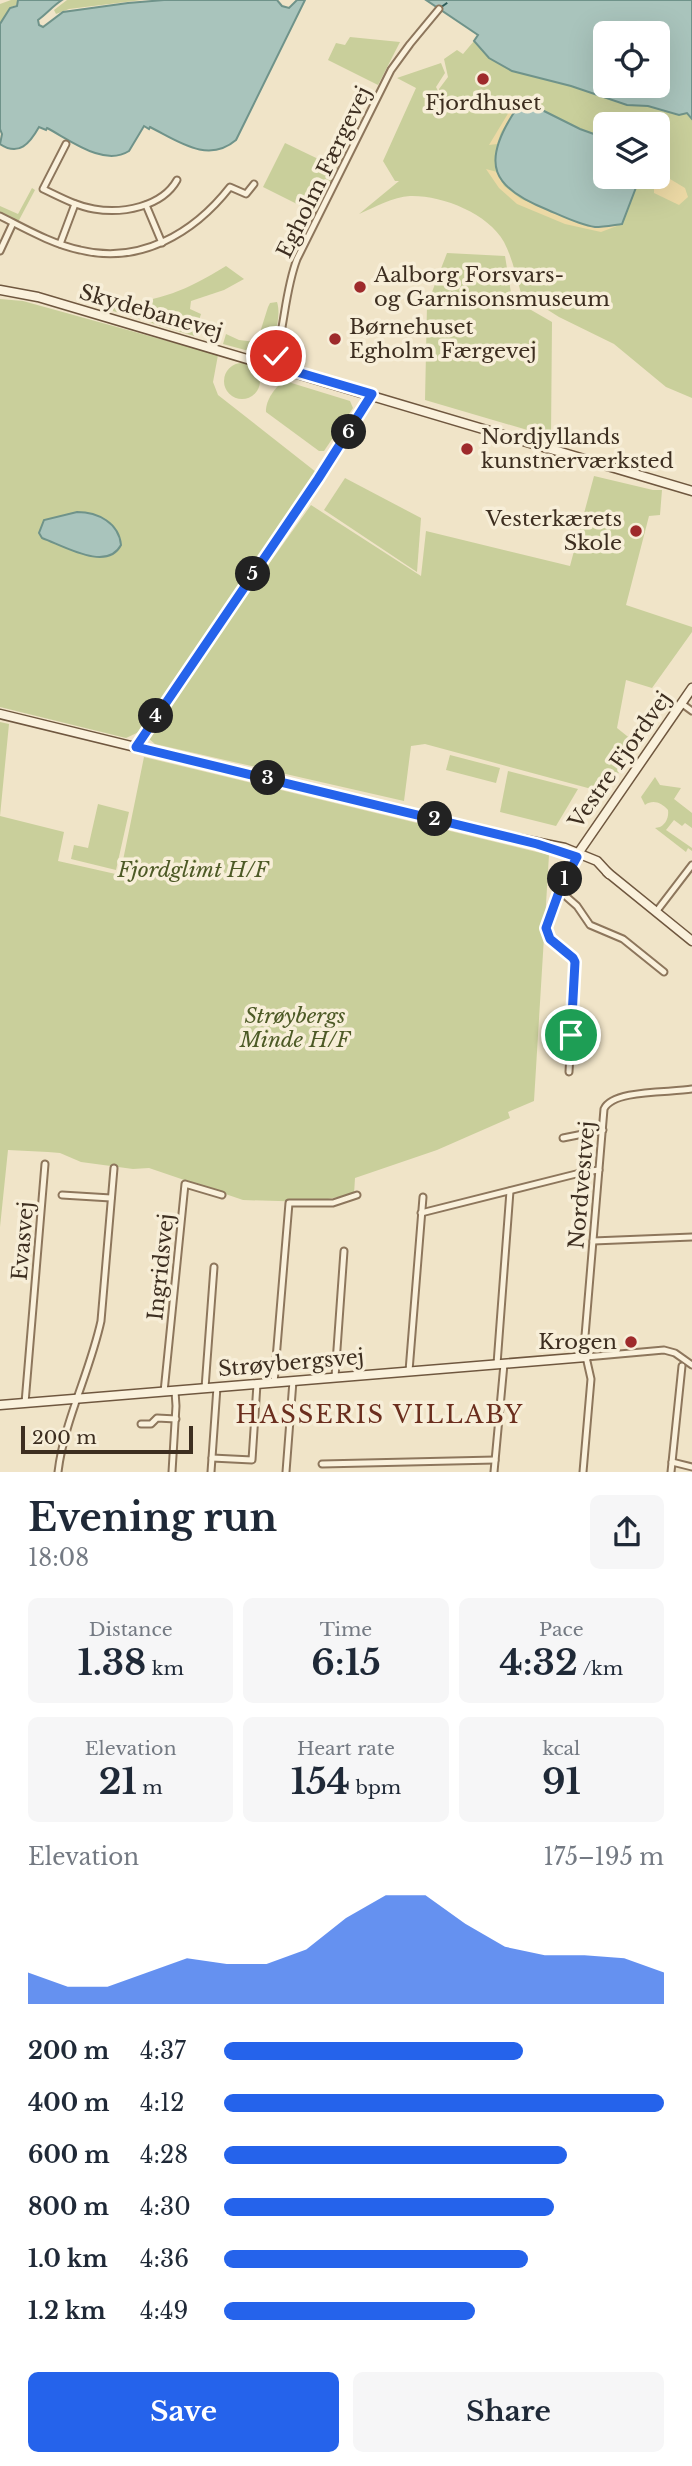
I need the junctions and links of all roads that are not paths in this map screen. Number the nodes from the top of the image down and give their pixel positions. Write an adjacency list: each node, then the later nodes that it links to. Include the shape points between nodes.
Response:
1 (439, 9): 13 (street, Egholm Færgevej, via 391,70 297,259)
2 (66, 144): 5 (street, via 43,189)
3 (177, 180): 6 (street, via 168,192)
4 (254, 184): 9 (street, Skydebanevej, via 246,194 230,187 200,220)
5 (75, 204): 6 (street, via 111,210); 10 (street)
6 (146, 205): 9 (street)
7 (0, 216): 8 (street, Skydebanevej)
8 (13, 223): 10 (street, Skydebanevej); 11 (street)
9 (162, 243): 10 (street, Skydebanevej, via 101,253)
10 (60, 244)
11 (0, 251)
12 (0, 290): 13 (street, Skydebanevej)
13 (273, 365): 14 (street, Skydebanevej)
14 (372, 394): 15 (street, Skydebanevej); 16 (street, Skydebanevej); 21 (street)
15 (692, 485)
16 (692, 491)
17 (692, 688): 18 (street, Vestre Fjordvej)
18 (681, 703): 19 (street); 22 (street, Vestre Fjordvej)
19 (692, 711)
20 (0, 714): 21 (street)
21 (136, 747): 22 (street)
22 (578, 855): 24 (street); 25 (street)
23 (692, 865): 25 (street)
24 (561, 892): 27 (street, via 590,925 623,939); 28 (street, via 546,928 550,939 575,962)
25 (656, 912): 26 (street)
26 (692, 941)
27 (664, 972)
28 (569, 1072)
29 (692, 1089): 30 (street, Nordvestvej, via 612,1100 604,1109)
30 (603, 1130): 31 (street); 34 (street, Nordvestvej)
31 (563, 1138)
32 (45, 1164): 60 (street, Evasvej)
33 (114, 1168): 40 (street)
34 (599, 1170): 35 (street); 43 (street, Nordvestvej)
35 (510, 1191): 41 (street); 47 (street)
36 (62, 1195): 40 (street)
37 (222, 1195): 58 (street, Ingridsvej, via 185,1184)
38 (357, 1195): 53 (street, via 333,1203 289,1203)
39 (423, 1197): 41 (street)
40 (111, 1198): 59 (street, via 101,1321)
41 (421, 1213): 50 (street)
42 (692, 1237): 43 (street)
43 (593, 1241): 46 (street, Nordvestvej)
44 (344, 1251): 51 (street)
45 (214, 1267): 56 (street)
46 (586, 1356): 47 (street, Strøybergsvej); 49 (street, via 664,1350); 74 (street, Nordvestvej, via 591,1379)
47 (500, 1363): 50 (street, Strøybergsvej); 65 (street)
48 (682, 1366): 66 (street)
49 (692, 1366)
50 (409, 1371): 51 (street, Strøybergsvej)
51 (335, 1377): 52 (street, Strøybergsvej)
52 (293, 1381): 53 (street, Strøybergsvej); 72 (street)
53 (274, 1383): 54 (street, Strøybergsvej)
54 (257, 1384): 55 (street, Strøybergsvej); 64 (street, via 252,1460)
55 (216, 1387): 56 (street, Strøybergsvej); 64 (street)
56 (205, 1388): 57 (street, Strøybergsvej)
57 (175, 1391): 58 (street, Strøybergsvej); 62 (street)
58 (164, 1392): 59 (street, Strøybergsvej)
59 (79, 1398): 60 (street, Strøybergsvej); 69 (street)
60 (24, 1404): 61 (street, Strøybergsvej)
61 (0, 1405)
62 (176, 1419): 63 (street, via 157,1418 151,1424); 70 (street)
63 (141, 1424)
64 (212, 1458): 71 (street)
65 (495, 1460): 67 (street); 73 (street)
66 (672, 1462): 68 (street); 75 (street)
67 (322, 1464)
68 (692, 1467)
69 (58, 1472)
70 (172, 1472)
71 (211, 1472)
72 (286, 1472)
73 (494, 1472)
74 (583, 1472)
75 (671, 1472)

